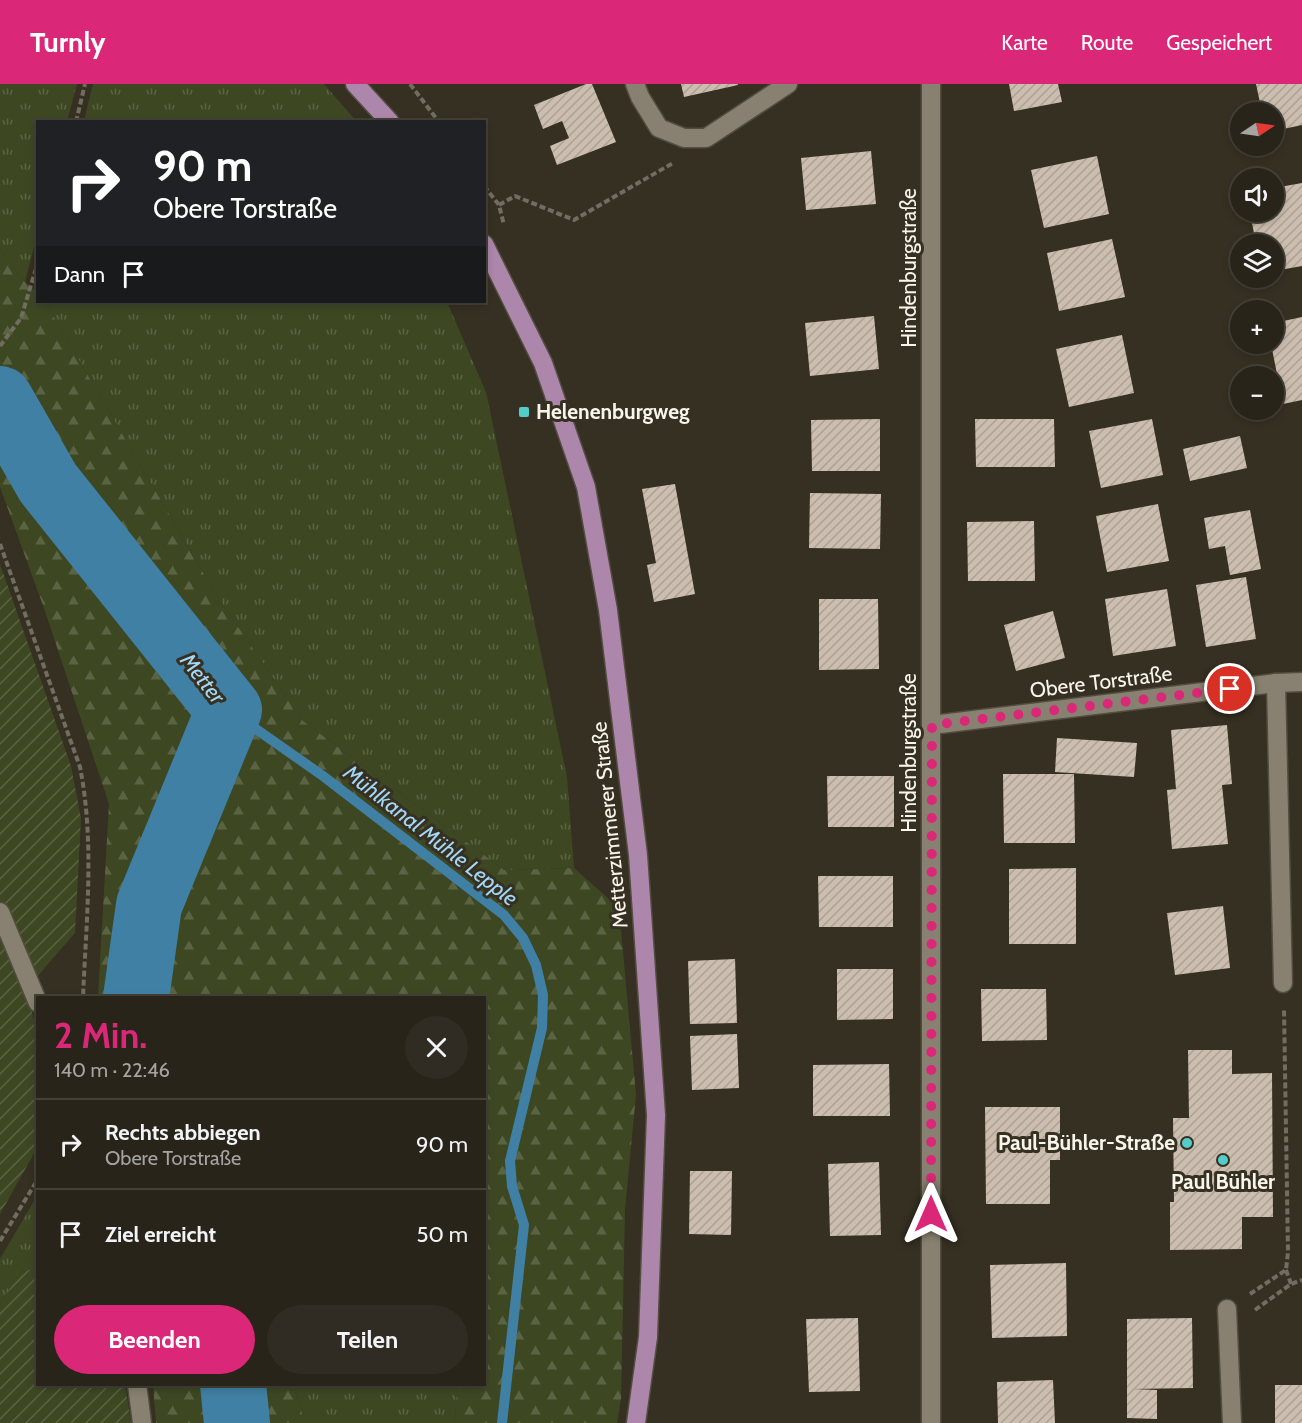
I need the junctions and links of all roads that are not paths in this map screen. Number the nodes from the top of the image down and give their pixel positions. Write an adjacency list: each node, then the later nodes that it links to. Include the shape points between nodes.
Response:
1 (355, 84): 5 (main road)
2 (635, 84): 3 (street, via 659,128 684,138 706,138)
3 (788, 84)
4 (931, 84): 9 (street, Hindenburgstraße)
5 (388, 120)
6 (486, 248): 16 (main road, Metterzimmerer Straße, via 543,363 586,487 608,610 638,855 656,1115 648,1337)
7 (1302, 682): 8 (street, Obere Torstraße)
8 (1276, 683): 9 (street, Obere Torstraße); 11 (street)
9 (932, 725): 17 (street, Hindenburgstraße)
10 (0, 912): 12 (street)
11 (1283, 983)
12 (36, 998)
13 (1227, 1310): 18 (street)
14 (137, 1386): 15 (street)
15 (142, 1423)
16 (636, 1423)
17 (930, 1423)
18 (1232, 1423)

